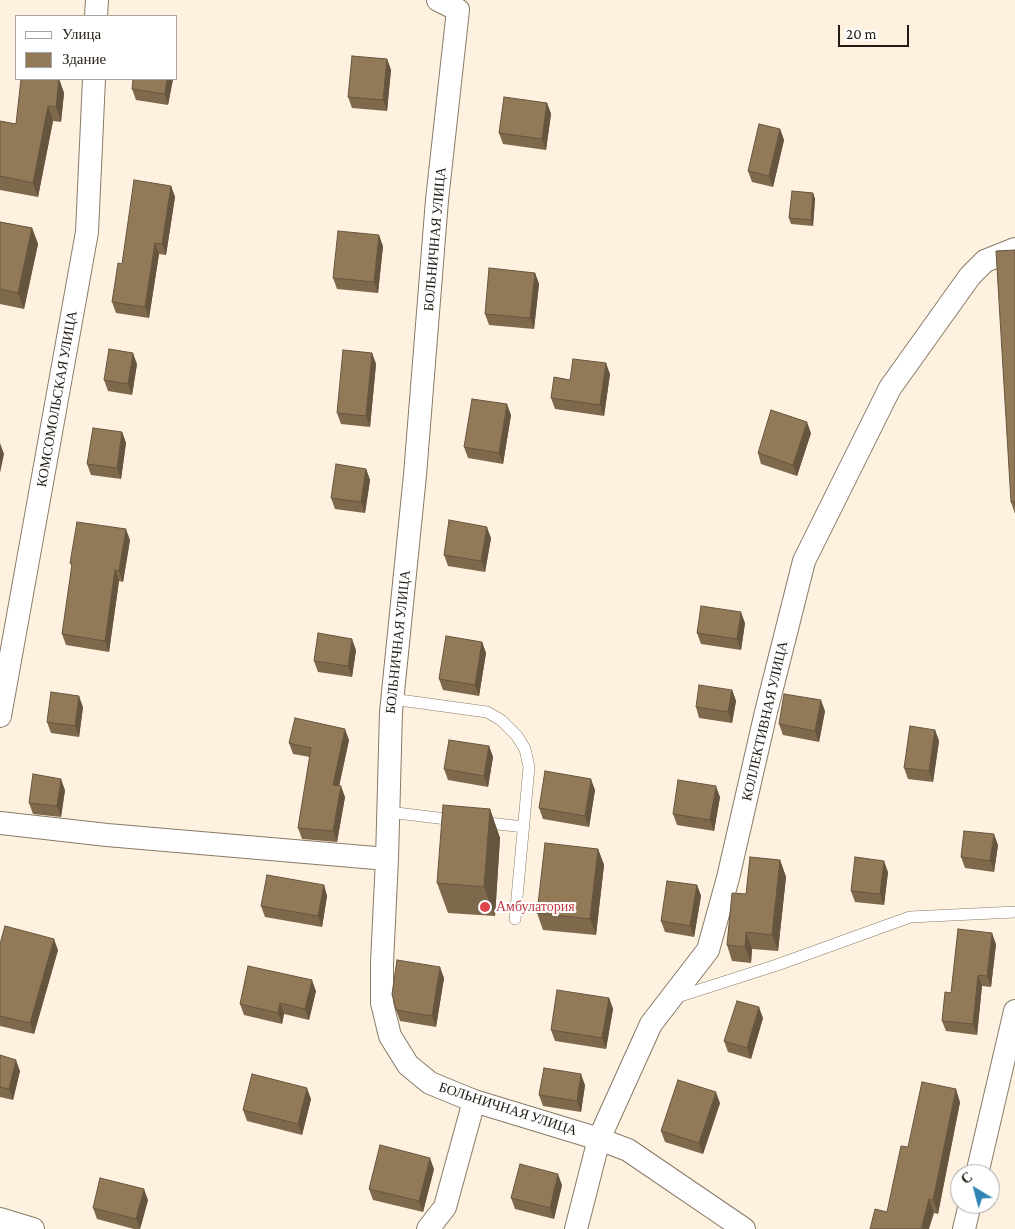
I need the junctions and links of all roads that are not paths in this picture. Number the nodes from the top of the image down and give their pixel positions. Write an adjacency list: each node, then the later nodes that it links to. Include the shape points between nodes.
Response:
1 (97, 0): 3 (street)
2 (448, 5): 6 (street, БОЛЬНИЧНАЯ УЛИЦА, via 437,200 415,475)
3 (96, 15)
4 (94, 80): 7 (street, КОМСОМОЛЬСКАЯ УЛИЦА, via 87,232)
5 (1015, 249): 14 (street, КОЛЛЕКТИВНАЯ УЛИЦА, via 985,262 970,276 890,388 804,561 708,950)
6 (392, 699): 8 (street, БОЛЬНИЧНАЯ УЛИЦА); 10 (lane, via 487,712 518,736 529,767)
7 (0, 716)
8 (388, 812): 10 (lane); 11 (street, БОЛЬНИЧНАЯ УЛИЦА)
9 (0, 823): 11 (street)
10 (524, 827): 13 (lane)
11 (387, 859): 16 (street, БОЛЬНИЧНАЯ УЛИЦА, via 382,1003 390,1036 408,1065 430,1083)
12 (1015, 912): 14 (lane, via 910,917)
13 (515, 919)
14 (670, 999): 17 (street, КОЛЛЕКТИВНАЯ УЛИЦА, via 650,1024)
15 (1015, 1011): 18 (street)
16 (474, 1101): 17 (street, БОЛЬНИЧНАЯ УЛИЦА); 22 (street, via 445,1207)
17 (599, 1139): 23 (street, КОЛЛЕКТИВНАЯ УЛИЦА); 24 (street, БОЛЬНИЧНАЯ УЛИЦА, via 628,1150)
18 (979, 1164)
19 (968, 1214): 25 (street)
20 (0, 1219): 21 (street)
21 (33, 1229)
22 (428, 1229)
23 (576, 1229)
24 (744, 1229)
25 (964, 1229)

